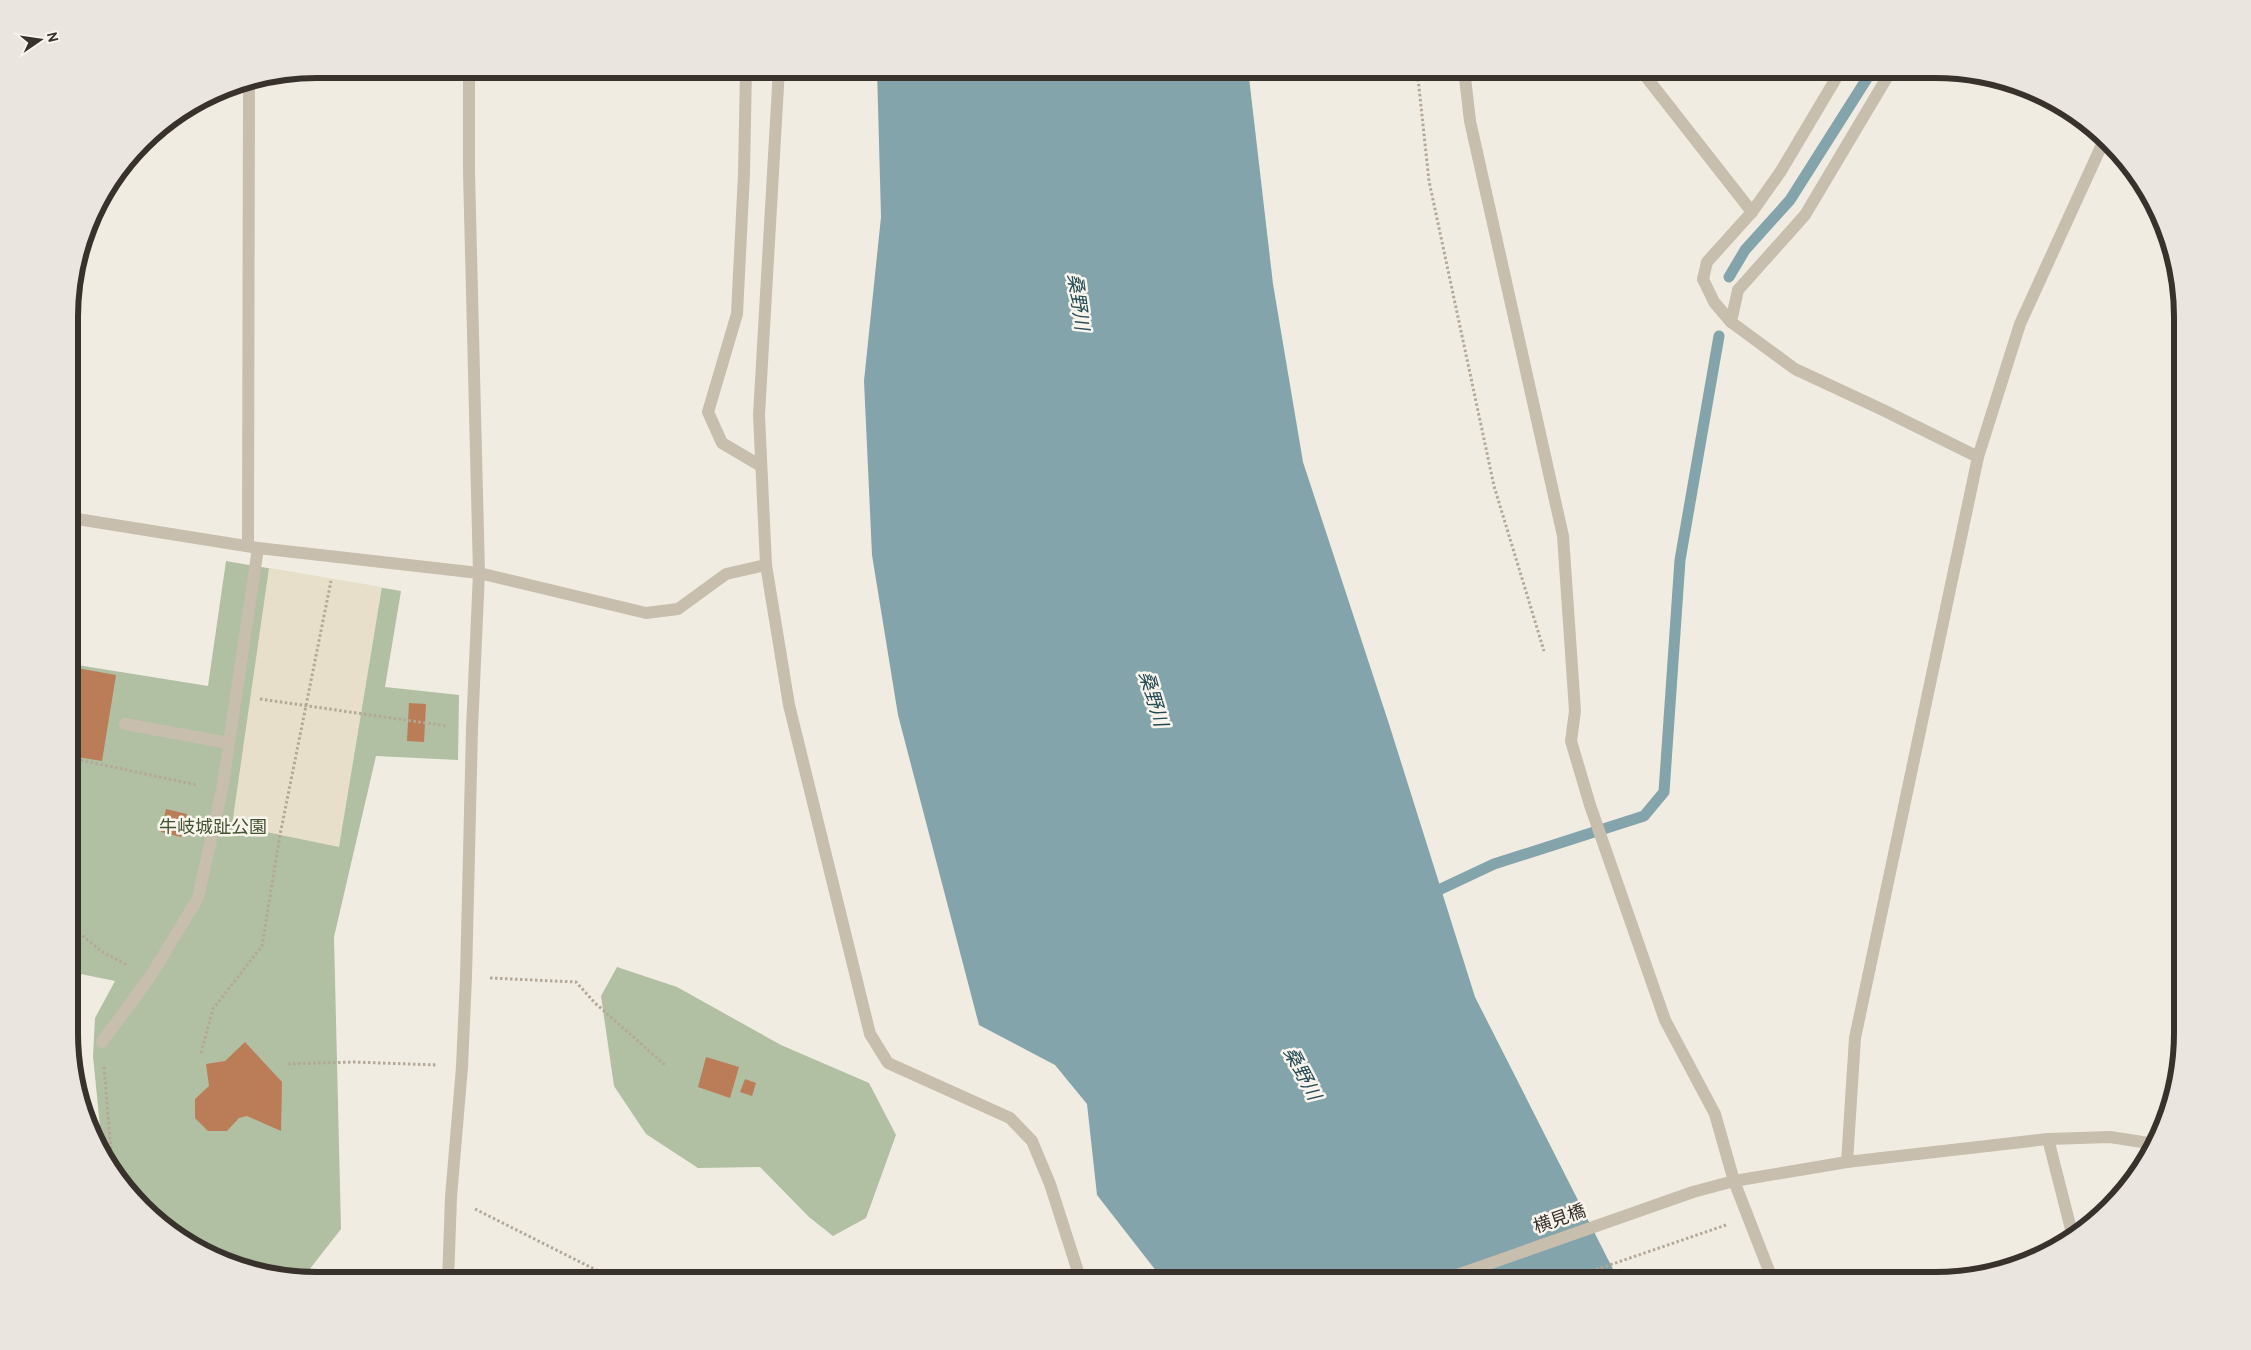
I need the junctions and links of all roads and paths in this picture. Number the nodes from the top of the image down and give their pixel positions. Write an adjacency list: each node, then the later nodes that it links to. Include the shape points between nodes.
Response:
1 (468, 78): 19 (street)
2 (746, 78): 14 (street, via 737,314 708,412 722,443)
3 (778, 78): 14 (street, via 759,415)
4 (1418, 78): 20 (path, via 1429,181 1494,486)
5 (1465, 78): 40 (street, via 1470,121 1563,536 1575,712 1571,741 1665,1020 1715,1114)
6 (1647, 78): 11 (street)
7 (1836, 78): 11 (street, via 1781,171)
8 (1887, 78): 12 (street, via 1806,215 1738,290)
9 (249, 88): 16 (street)
10 (2101, 146): 13 (street, via 2020,324)
11 (1752, 212): 12 (street, via 1706,262 1702,279 1714,302)
12 (1731, 322): 13 (street, via 1795,369)
13 (1978, 457): 39 (street, via 1855,1038)
14 (762, 466): 18 (street)
15 (78, 519): 16 (street)
16 (253, 547): 17 (street); 21 (street)
17 (334, 556): 19 (street); 22 (path)
18 (766, 565): 19 (street, via 726,574 678,609 646,613); 46 (street, via 789,705 870,1034 888,1063 1010,1118 1032,1141 1050,1184)
19 (479, 573): 24 (street)
20 (1545, 656)
21 (236, 695): 22 (path); 25 (street)
22 (307, 706): 24 (path); 32 (path, via 262,946 213,1009)
23 (125, 724): 25 (street)
24 (472, 729): 29 (street)
25 (228, 743): 27 (street)
26 (78, 759): 27 (path)
27 (222, 790): 30 (street, via 198,898)
28 (78, 932): 30 (path, via 101,951)
29 (466, 977): 34 (path, via 576,982); 35 (street)
30 (150, 978): 31 (street)
31 (102, 1042): 38 (path)
32 (201, 1053)
33 (288, 1064): 35 (path, via 353,1062)
34 (666, 1066)
35 (462, 1067): 41 (street)
36 (2048, 1138): 37 (street, 横見橋, via 2110,1137); 39 (street, 横見橋); 42 (street)
37 (2147, 1143)
38 (111, 1155)
39 (1847, 1162): 40 (street, 横見橋)
40 (1734, 1181): 47 (street, 横見橋, via 1693,1192); 49 (street)
41 (451, 1197): 44 (street); 45 (path)
42 (2071, 1229)
43 (1709, 1230): 48 (path)
44 (448, 1272)
45 (600, 1272)
46 (1078, 1272)
47 (1466, 1272)
48 (1589, 1272)
49 (1769, 1272)

